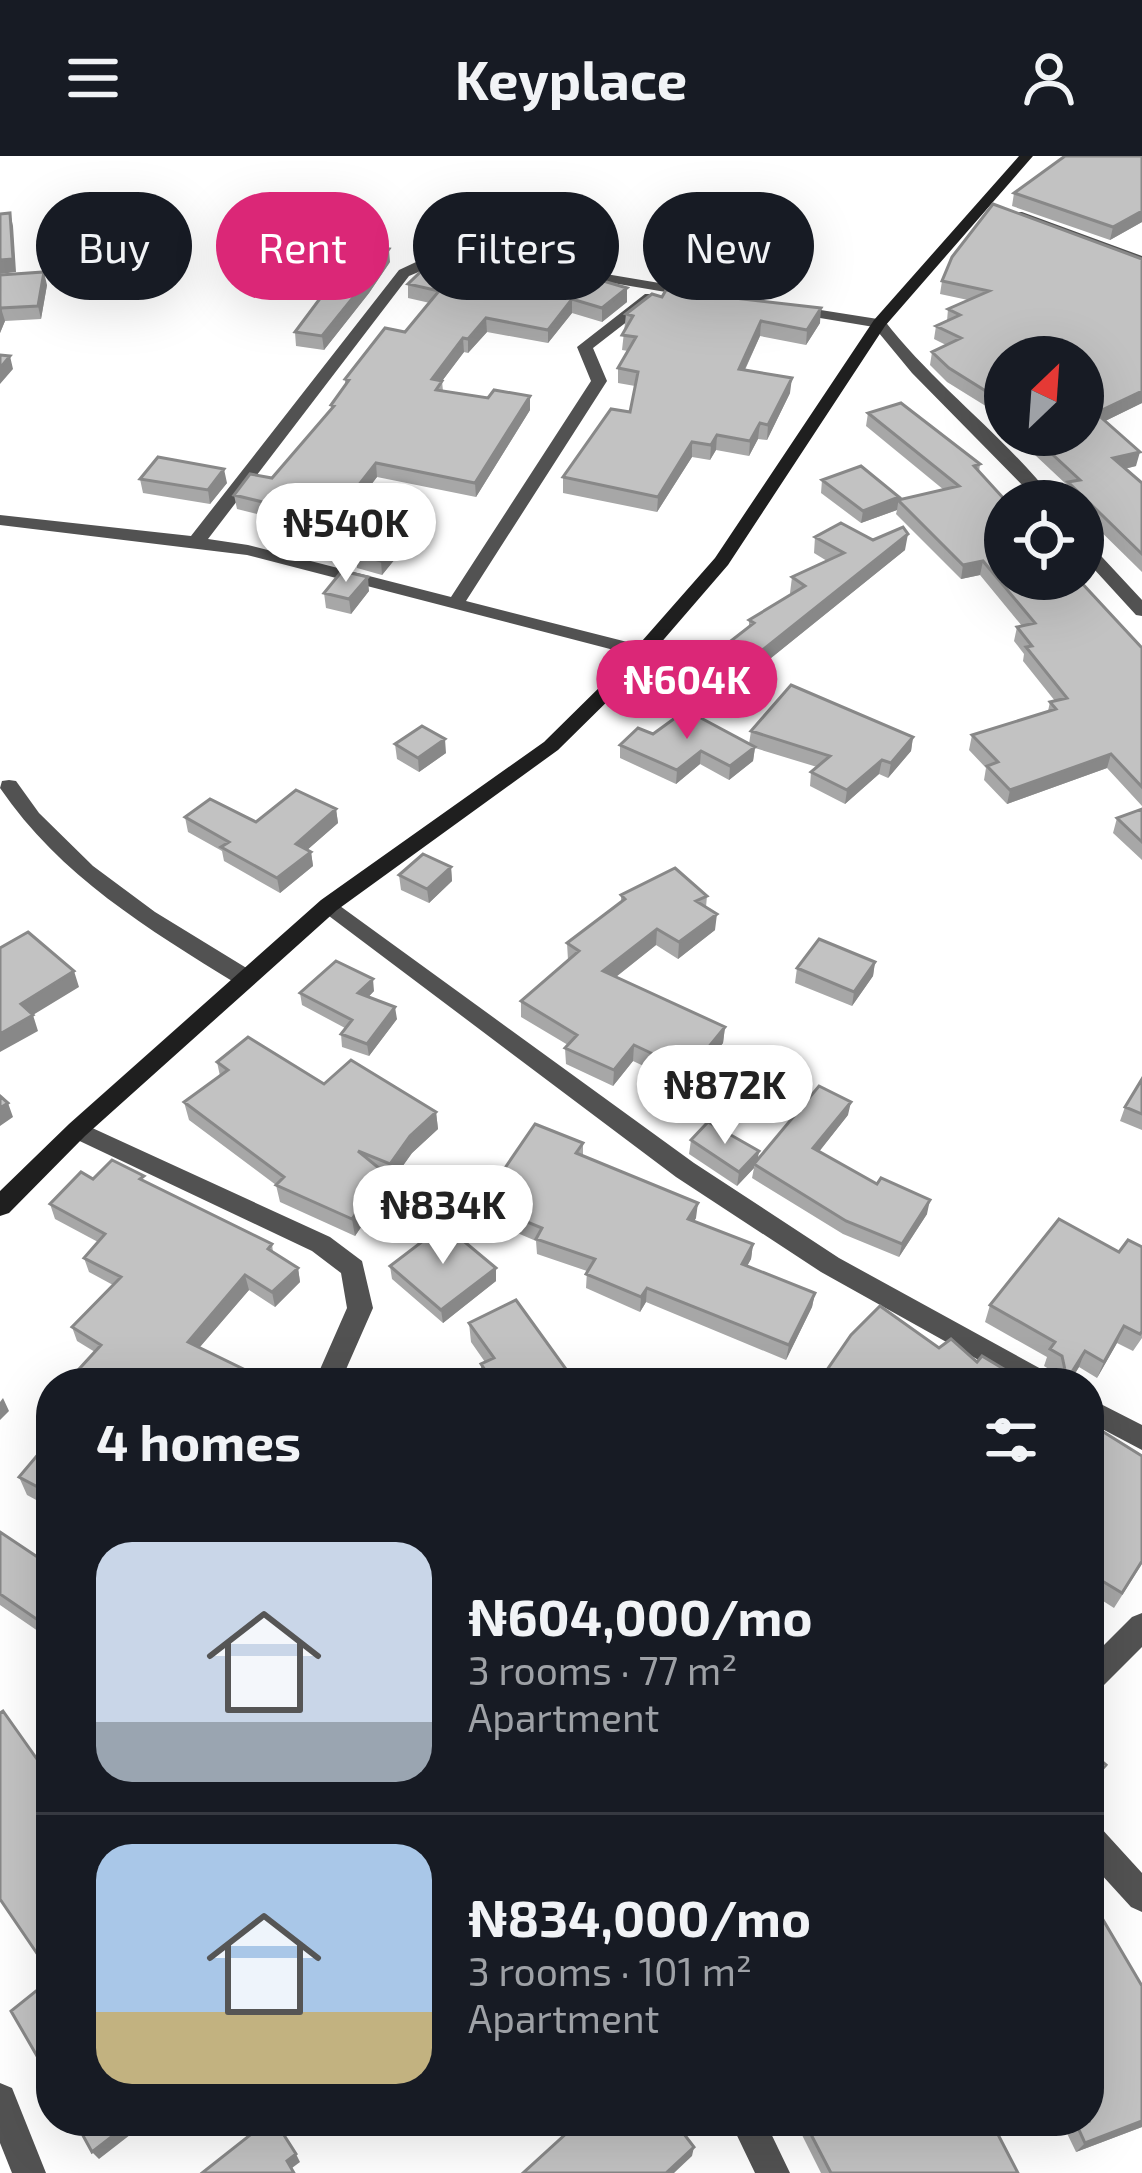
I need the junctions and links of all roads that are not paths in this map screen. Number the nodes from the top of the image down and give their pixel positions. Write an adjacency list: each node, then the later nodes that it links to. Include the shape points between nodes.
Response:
1 (1026, 156): 2 (main road)
2 (986, 206): 3 (street); 9 (main road)
3 (1142, 261)
4 (413, 267): 12 (street)
5 (646, 300): 14 (street, via 585,347 599,381)
6 (736, 300): 7 (street)
7 (748, 302)
8 (770, 306): 9 (street)
9 (879, 323): 10 (street, via 898,352); 16 (main road, via 722,561)
10 (1030, 480)
11 (0, 520): 12 (street)
12 (196, 542): 14 (street)
13 (1104, 570): 15 (street)
14 (456, 603): 16 (street)
15 (1142, 611)
16 (644, 652): 18 (main road, via 551,746)
17 (9, 786): 19 (street, via 74,863)
18 (329, 905): 19 (main road); 23 (street, via 685,1170 830,1264)
19 (245, 978): 20 (main road)
20 (77, 1130): 21 (main road); 22 (street, via 321,1244 353,1268 360,1307)
21 (0, 1206)
22 (334, 1368)
23 (1016, 1368)
24 (1104, 1416): 25 (street)
25 (1142, 1438)
26 (1142, 1627): 27 (street)
27 (1104, 1665)
28 (1104, 1854): 29 (street)
29 (1142, 1896)
30 (0, 2099): 32 (street)
31 (754, 2136): 33 (street)
32 (28, 2173)
33 (773, 2173)

